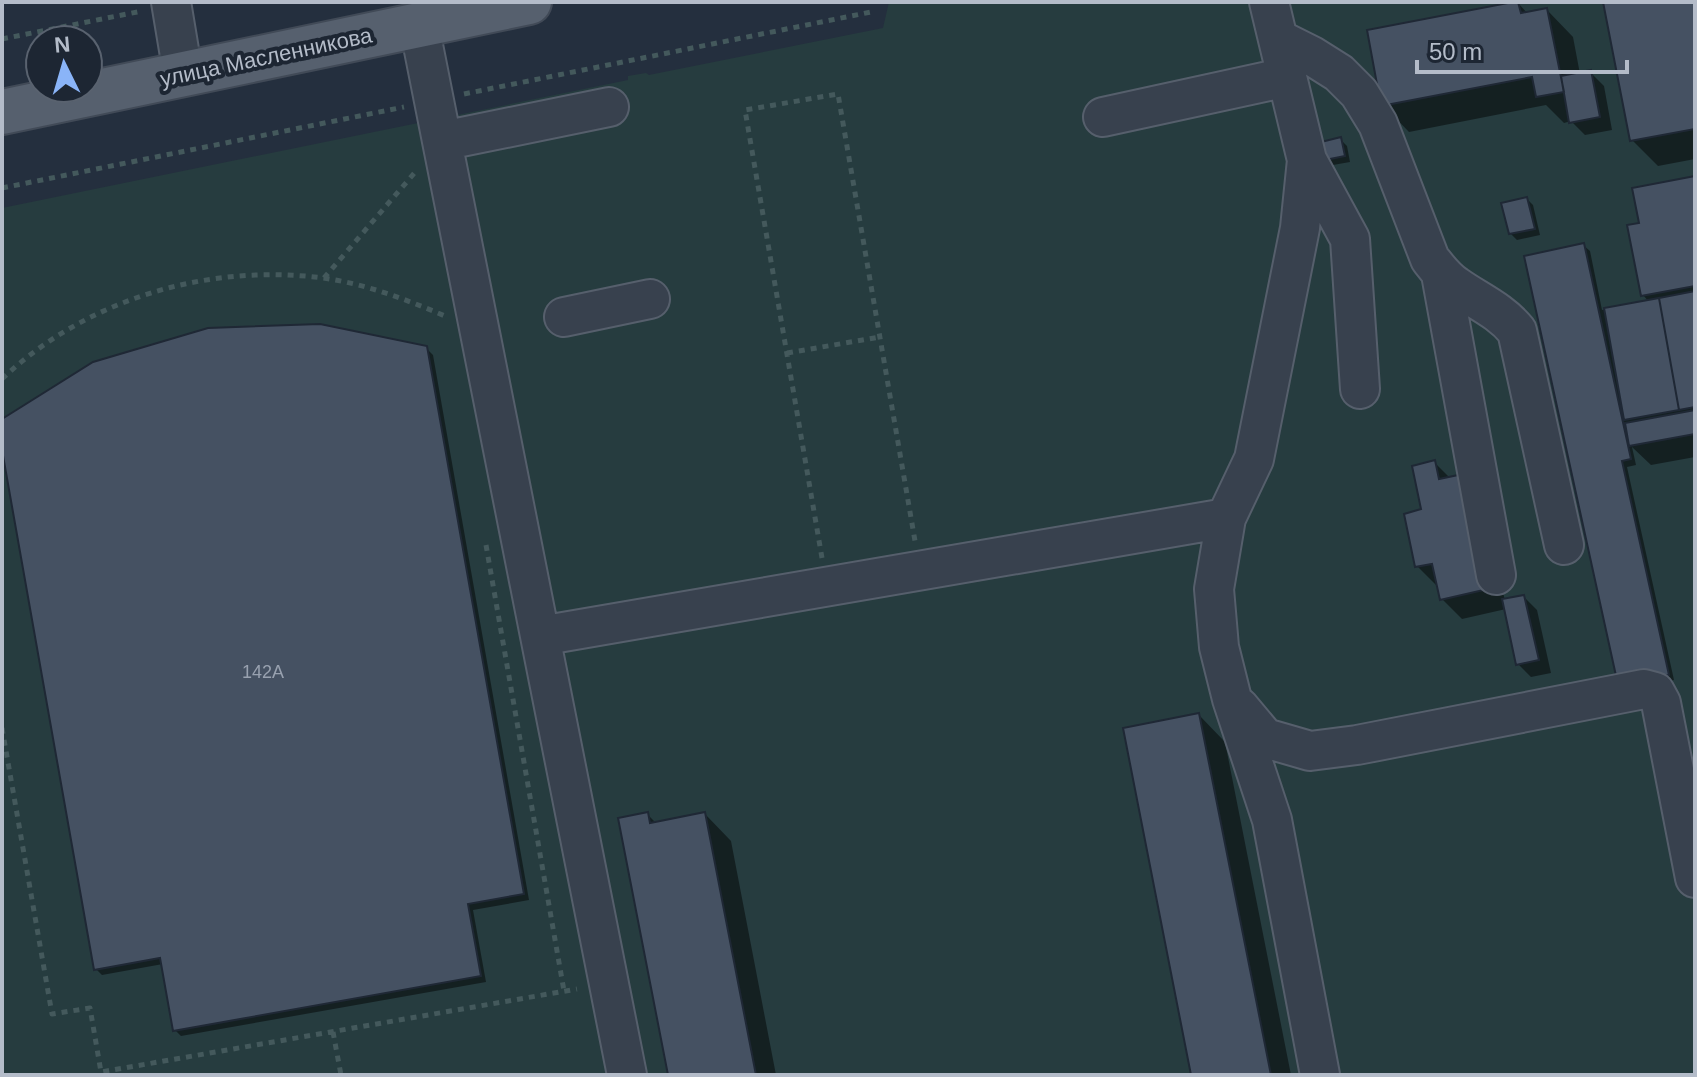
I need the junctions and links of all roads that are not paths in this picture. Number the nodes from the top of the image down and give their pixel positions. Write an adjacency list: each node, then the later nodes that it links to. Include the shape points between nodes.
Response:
1 (529, 2): 4 (main road, улица Масленникова)
2 (1269, 2): 5 (lane)
3 (172, 4): 6 (lane)
4 (419, 25): 6 (main road, улица Масленникова); 11 (lane)
5 (1278, 39): 7 (lane); 13 (lane, via 1339,73 1359,93 1378,124 1430,259)
6 (183, 74): 9 (main road, улица Масленникова)
7 (1287, 77): 10 (lane); 12 (lane)
8 (609, 107): 11 (lane)
9 (2, 112)
10 (1103, 117)
11 (442, 141): 20 (lane)
12 (1307, 160): 16 (lane, via 1350,239); 17 (lane, via 1300,228 1254,459)
13 (1441, 274): 18 (lane, via 1517,331); 19 (lane)
14 (650, 299): 15 (lane)
15 (564, 317)
16 (1360, 389)
17 (1226, 518): 20 (lane); 21 (lane, via 1214,589 1219,647)
18 (1564, 545)
19 (1496, 575)
20 (540, 636): 23 (lane)
21 (1232, 699): 22 (lane, via 1265,738 1310,751 1644,689 1655,692); 24 (lane, via 1272,820)
22 (1695, 878)
23 (627, 1075)
24 (1320, 1075)

